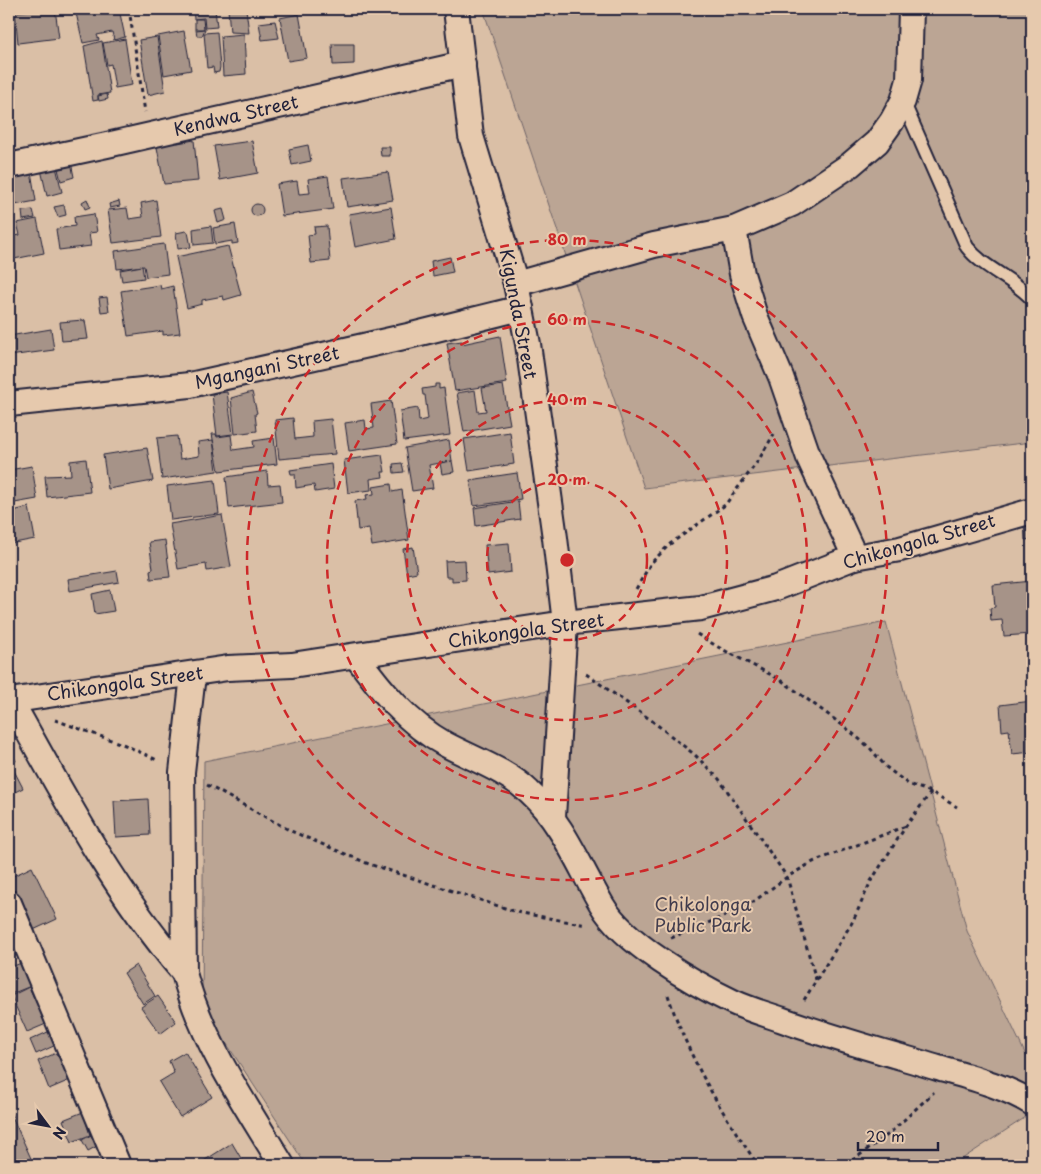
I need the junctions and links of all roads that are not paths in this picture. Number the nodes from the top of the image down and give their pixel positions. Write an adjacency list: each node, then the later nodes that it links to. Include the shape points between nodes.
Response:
1 (456, 9): 3 (street, Kigunda Street)
2 (911, 9): 4 (street, via 909,80)
3 (463, 64): 5 (street, Kendwa Street); 7 (street, Kigunda Street, via 471,136)
4 (903, 101): 6 (street, via 877,142 850,165 792,204); 8 (lane, via 967,247 983,264 1011,280)
5 (9, 166)
6 (734, 229): 7 (street, via 654,245); 12 (street, via 742,274 756,316 810,458)
7 (516, 284): 9 (street, Kigunda Street)
8 (1032, 299)
9 (520, 308): 10 (street, Mgangani Street, via 190,385); 13 (street, Kigunda Street)
10 (9, 404)
11 (1032, 510): 12 (street, Chikongola Street)
12 (855, 558): 13 (street, Chikongola Street, via 776,588 701,608)
13 (565, 623): 14 (street, Chikongola Street); 17 (street, Kigunda Street)
14 (356, 656): 15 (street, Chikongola Street, via 292,665 228,668); 17 (street, via 380,690 412,720 442,743 503,773 528,791)
15 (193, 675): 16 (street, Chikongola Street); 19 (street, via 182,772)
16 (10, 701): 19 (street, via 126,896 155,939)
17 (554, 817): 20 (street, via 603,907 642,948 682,974 734,1003 955,1073)
18 (9, 903): 21 (street)
19 (184, 973): 22 (street, via 207,1035)
20 (1032, 1103)
21 (118, 1165)
22 (282, 1165)

